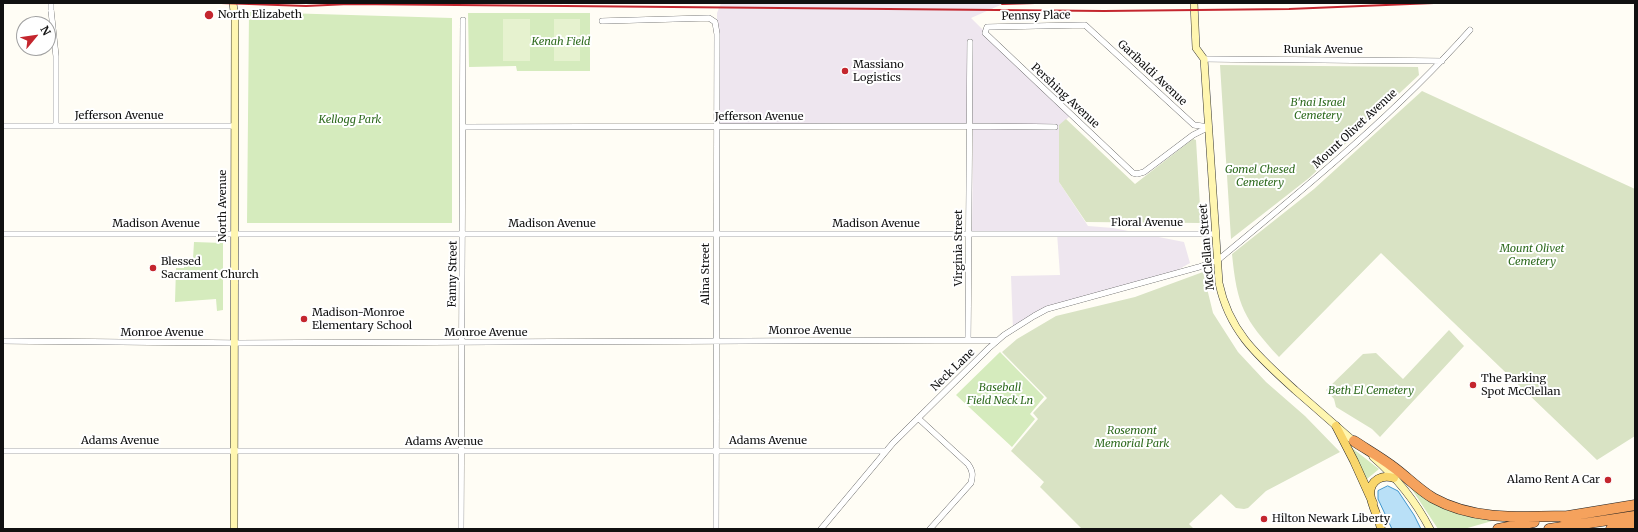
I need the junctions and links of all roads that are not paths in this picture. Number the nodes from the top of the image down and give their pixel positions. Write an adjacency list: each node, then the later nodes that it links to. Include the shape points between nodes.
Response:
1 (51, 3): 13 (street, bridge, via 56,56)
2 (233, 3): 14 (main road, North Avenue)
3 (1194, 3): 10 (main road, McClellan Street, via 1196,48)
4 (463, 20): 16 (street, Fanny Street)
5 (602, 21): 17 (street, Alina Street, via 709,18 713,20 717,34)
6 (1085, 25): 7 (street, Pennsy Place); 19 (street, Garibaldi Avenue, via 1194,125)
7 (987, 27): 19 (street, Pershing Avenue, via 985,33 991,40 1128,170 1137,174 1144,172 1193,135)
8 (1470, 30): 11 (street, Mount Olivet Avenue)
9 (970, 42): 15 (street, Virginia Street)
10 (1204, 59): 11 (street, Runiak Avenue); 19 (main road, McClellan Street)
11 (1442, 61): 27 (street, Mount Olivet Avenue, via 1381,122 1334,164)
12 (3, 126): 13 (street, Jefferson Avenue)
13 (56, 126): 14 (street, Jefferson Avenue)
14 (234, 126): 23 (main road, North Avenue)
15 (969, 126): 17 (street, Jefferson Avenue); 18 (street, Jefferson Avenue); 25 (street, Virginia Street)
16 (463, 127): 17 (street, Jefferson Avenue); 20 (street, Fanny Street)
17 (717, 127): 24 (street, Alina Street)
18 (1055, 127)
19 (1209, 127): 26 (main road, McClellan Street)
20 (463, 233): 23 (street, Madison Avenue); 24 (street, Madison Avenue); 34 (street, Fanny Street)
21 (1101, 233): 25 (street, Madison Avenue); 26 (street, Floral Avenue)
22 (3, 234): 23 (street, Madison Avenue)
23 (234, 234): 33 (main road, North Avenue)
24 (717, 234): 25 (street, Madison Avenue); 32 (street, Alina Street)
25 (969, 234): 29 (street, Virginia Street)
26 (1216, 234): 27 (main road, McClellan Street)
27 (1218, 260): 28 (street, Mount Olivet Avenue); 36 (main road, McClellan Street, via 1219,283 1224,301 1244,339 1261,358)
28 (1139, 284): 30 (street, Neck Lane, via 1047,309)
29 (968, 340): 30 (street); 32 (street, Monroe Avenue)
30 (998, 340): 35 (street, Neck Lane)
31 (3, 341): 33 (street, Monroe Avenue)
32 (716, 341): 34 (street, Monroe Avenue); 39 (street, Alina Street)
33 (234, 343): 34 (street, Monroe Avenue); 41 (main road, North Avenue)
34 (462, 343): 42 (street, Fanny Street)
35 (918, 418): 40 (street, Neck Lane); 54 (street, via 968,464 973,475 971,483)
36 (1336, 426): 37 (main road, McClellan Street); 44 (main road)
37 (1354, 441): 43 (main road, McClellan Street); 46 (highway, via 1386,461 1442,503 1477,514 1504,517)
38 (3, 451): 41 (street, Adams Avenue)
39 (716, 451): 40 (street, Adams Avenue); 42 (street, Adams Avenue); 52 (street, Alina Street)
40 (886, 451): 53 (street, Neck Lane)
41 (234, 452): 42 (street, Adams Avenue); 50 (main road, North Avenue)
42 (461, 452): 51 (street, Fanny Street)
43 (1394, 478): 44 (main road, via 1384,476 1373,484 1370,492); 56 (main road, McClellan Street)
44 (1373, 503): 48 (main road)
45 (1635, 505): 46 (highway)
46 (1568, 516): 57 (highway)
47 (1635, 516): 58 (highway)
48 (1381, 525): 55 (main road)
49 (1635, 525): 59 (highway)
50 (234, 529)
51 (461, 529)
52 (716, 529)
53 (821, 529)
54 (930, 529)
55 (1385, 529)
56 (1430, 529)
57 (1498, 529)
58 (1549, 529)
59 (1610, 529)

